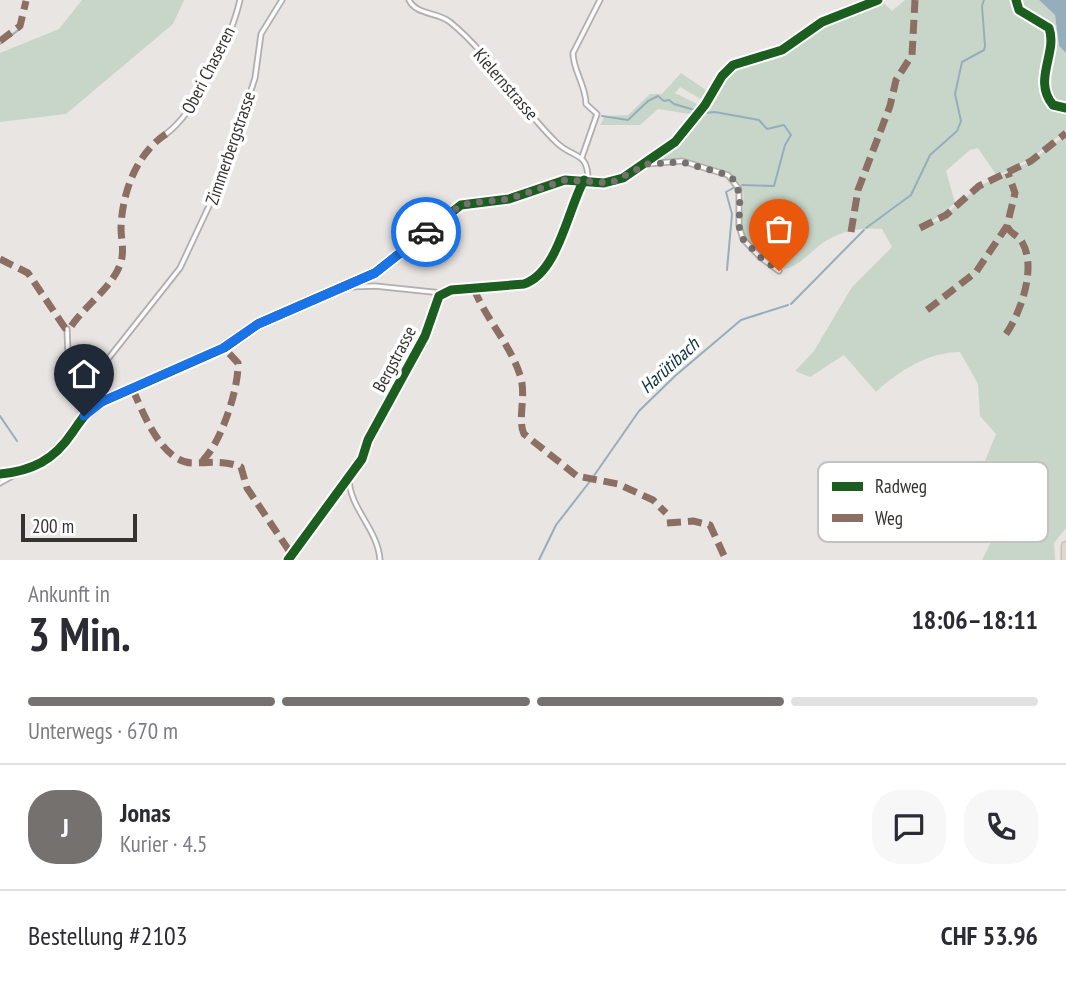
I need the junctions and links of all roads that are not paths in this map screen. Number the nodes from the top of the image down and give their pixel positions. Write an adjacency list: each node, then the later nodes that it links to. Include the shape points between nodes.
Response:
1 (240, 0): 6 (street, Oberi Chaseren, via 225,44 197,97 184,118)
2 (282, 0): 14 (street, Zimmerbergstrasse, via 261,34 255,78 221,182 180,268)
3 (410, 0): 7 (street, Kielernstrasse, via 416,9 441,15 453,24 558,143)
4 (600, 0): 7 (street, via 573,53 586,104 597,114)
5 (877, 0): 8 (street, via 822,22 782,50 733,65 683,134)
6 (166, 134)
7 (582, 157): 9 (street, via 587,164)
8 (647, 164): 9 (street, via 618,181); 10 (street, via 682,162 728,175 739,189 743,239)
9 (586, 180): 11 (street, via 565,180 509,199 461,205 395,260); 12 (street, via 559,240 533,280)
10 (779, 271)
11 (346, 286): 12 (street); 15 (street, via 258,324 223,348)
12 (442, 293): 18 (street, Bergstrasse, via 425,336)
13 (67, 329): 14 (street, via 68,353)
14 (85, 388): 15 (street)
15 (91, 408): 17 (street, via 55,455)
16 (0, 474): 17 (street)
17 (16, 474): 19 (street)
18 (349, 477): 20 (street, Bergstrasse); 21 (street)
19 (0, 483)
20 (340, 489): 21 (street); 24 (street, Bergstrasse)
21 (350, 492): 25 (street, via 375,537)
22 (1066, 545): 23 (highway)
23 (1066, 559)
24 (288, 560)
25 (380, 560)

